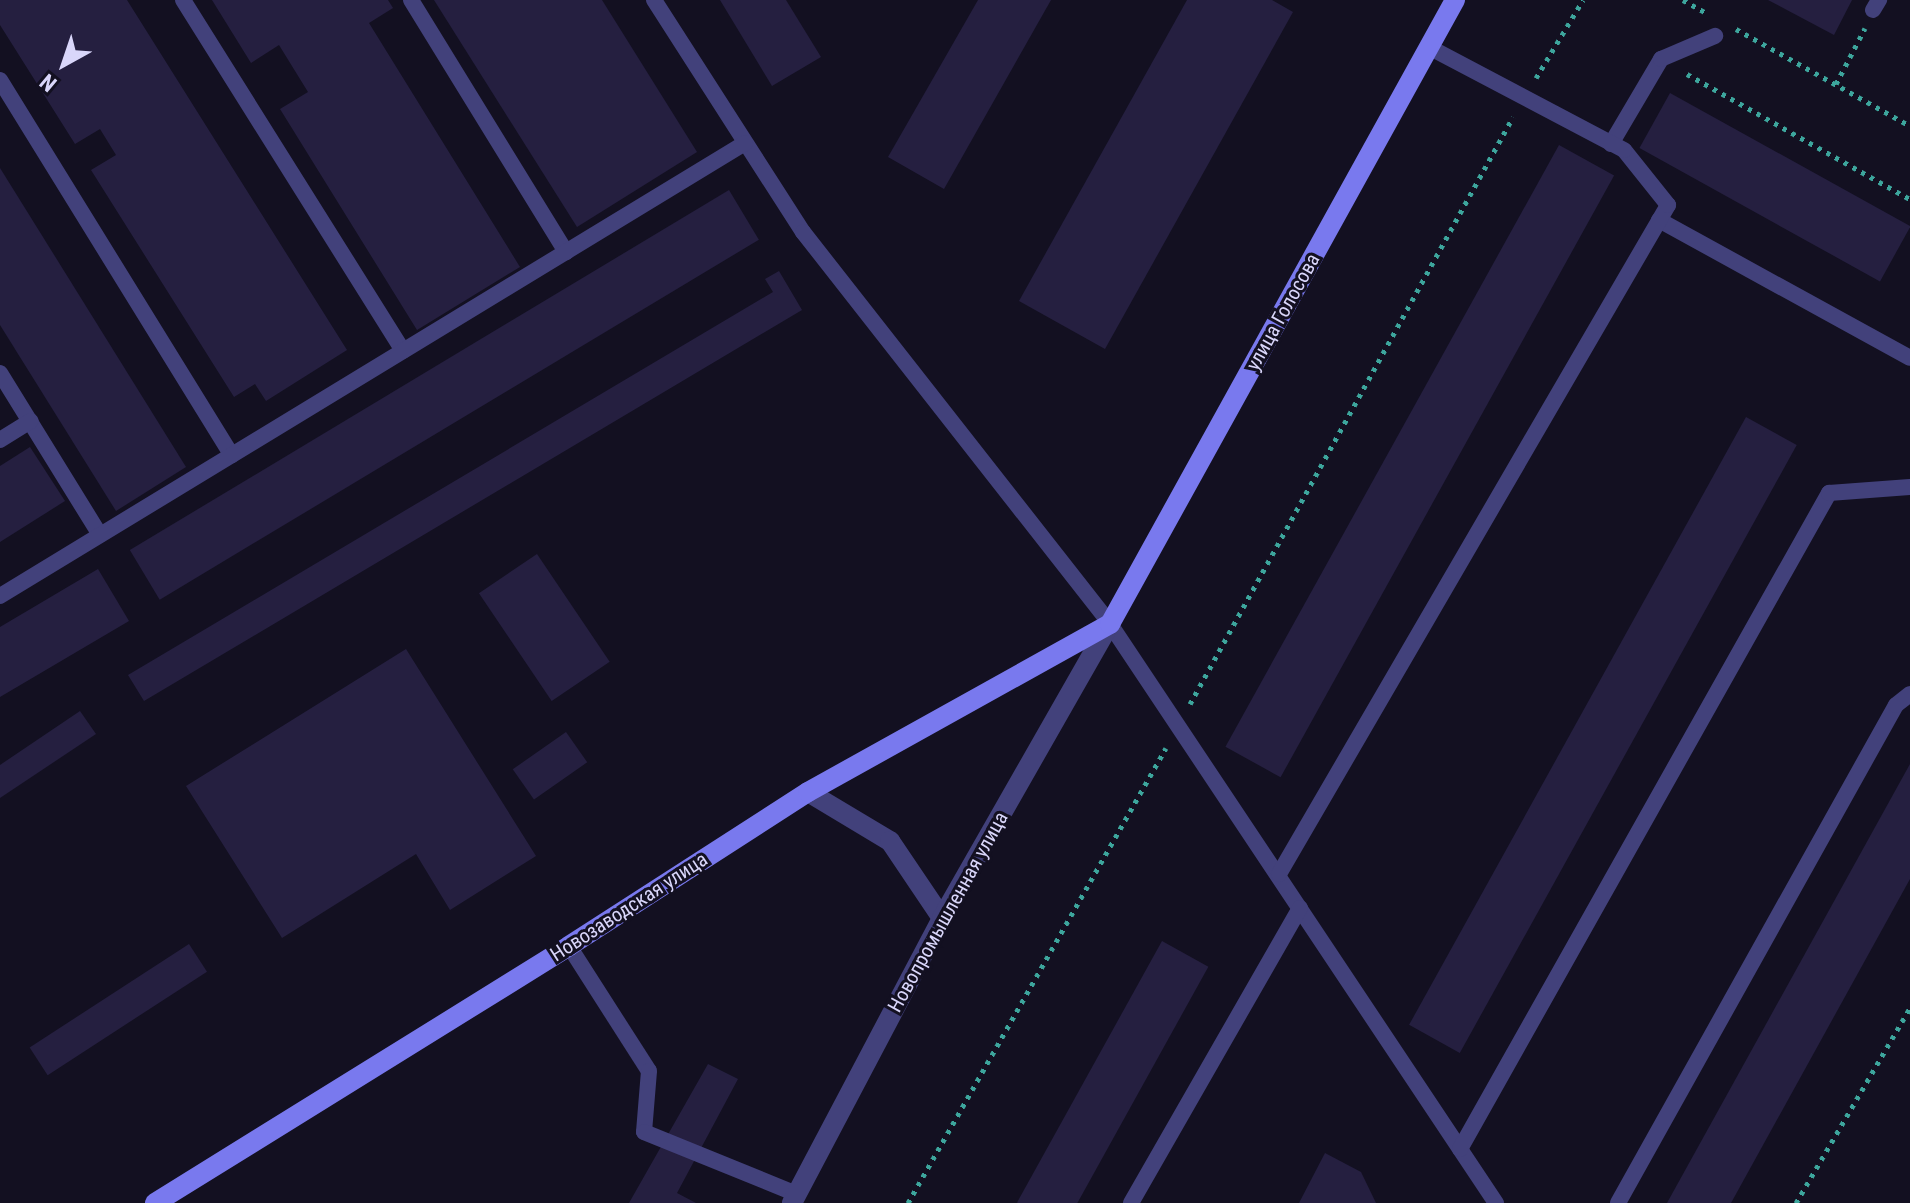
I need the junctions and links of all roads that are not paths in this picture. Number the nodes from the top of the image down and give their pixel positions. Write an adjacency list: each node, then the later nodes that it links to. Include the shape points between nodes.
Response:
1 (183, 0): 12 (lane)
2 (411, 0): 11 (lane)
3 (654, 0): 8 (lane)
4 (1455, 0): 6 (main road, улица Голосова)
5 (1720, 29): 9 (lane, via 1661,59)
6 (1429, 47): 9 (lane); 21 (main road, улица Голосова)
7 (0, 80): 17 (lane)
8 (745, 143): 11 (lane); 21 (lane, via 803,232)
9 (1611, 144): 10 (lane, via 1624,150 1668,205)
10 (1659, 220): 13 (lane); 24 (lane)
11 (566, 252): 12 (lane)
12 (403, 351): 17 (lane)
13 (1910, 358)
14 (0, 373): 15 (lane)
15 (30, 421): 16 (lane); 19 (lane)
16 (0, 440)
17 (232, 455): 19 (lane)
18 (1910, 487): 28 (lane, via 1829,493)
19 (100, 535): 20 (lane)
20 (0, 596)
21 (1110, 624): 23 (main road, Новозаводская улица); 24 (lane); 26 (street, Новопромышленная улица)
22 (1910, 694): 33 (lane, via 1896,705)
23 (808, 792): 26 (street, via 890,841); 27 (main road, Новозаводская улица)
24 (1279, 874): 25 (lane)
25 (1300, 908): 28 (lane); 31 (lane)
26 (942, 918): 29 (street, Новопромышленная улица)
27 (569, 946): 29 (lane, via 649,1071 644,1132); 30 (main road, Новозаводская улица)
28 (1460, 1149): 32 (lane)
29 (794, 1199)
30 (155, 1203)
31 (1131, 1203)
32 (1496, 1203)
33 (1618, 1203)

